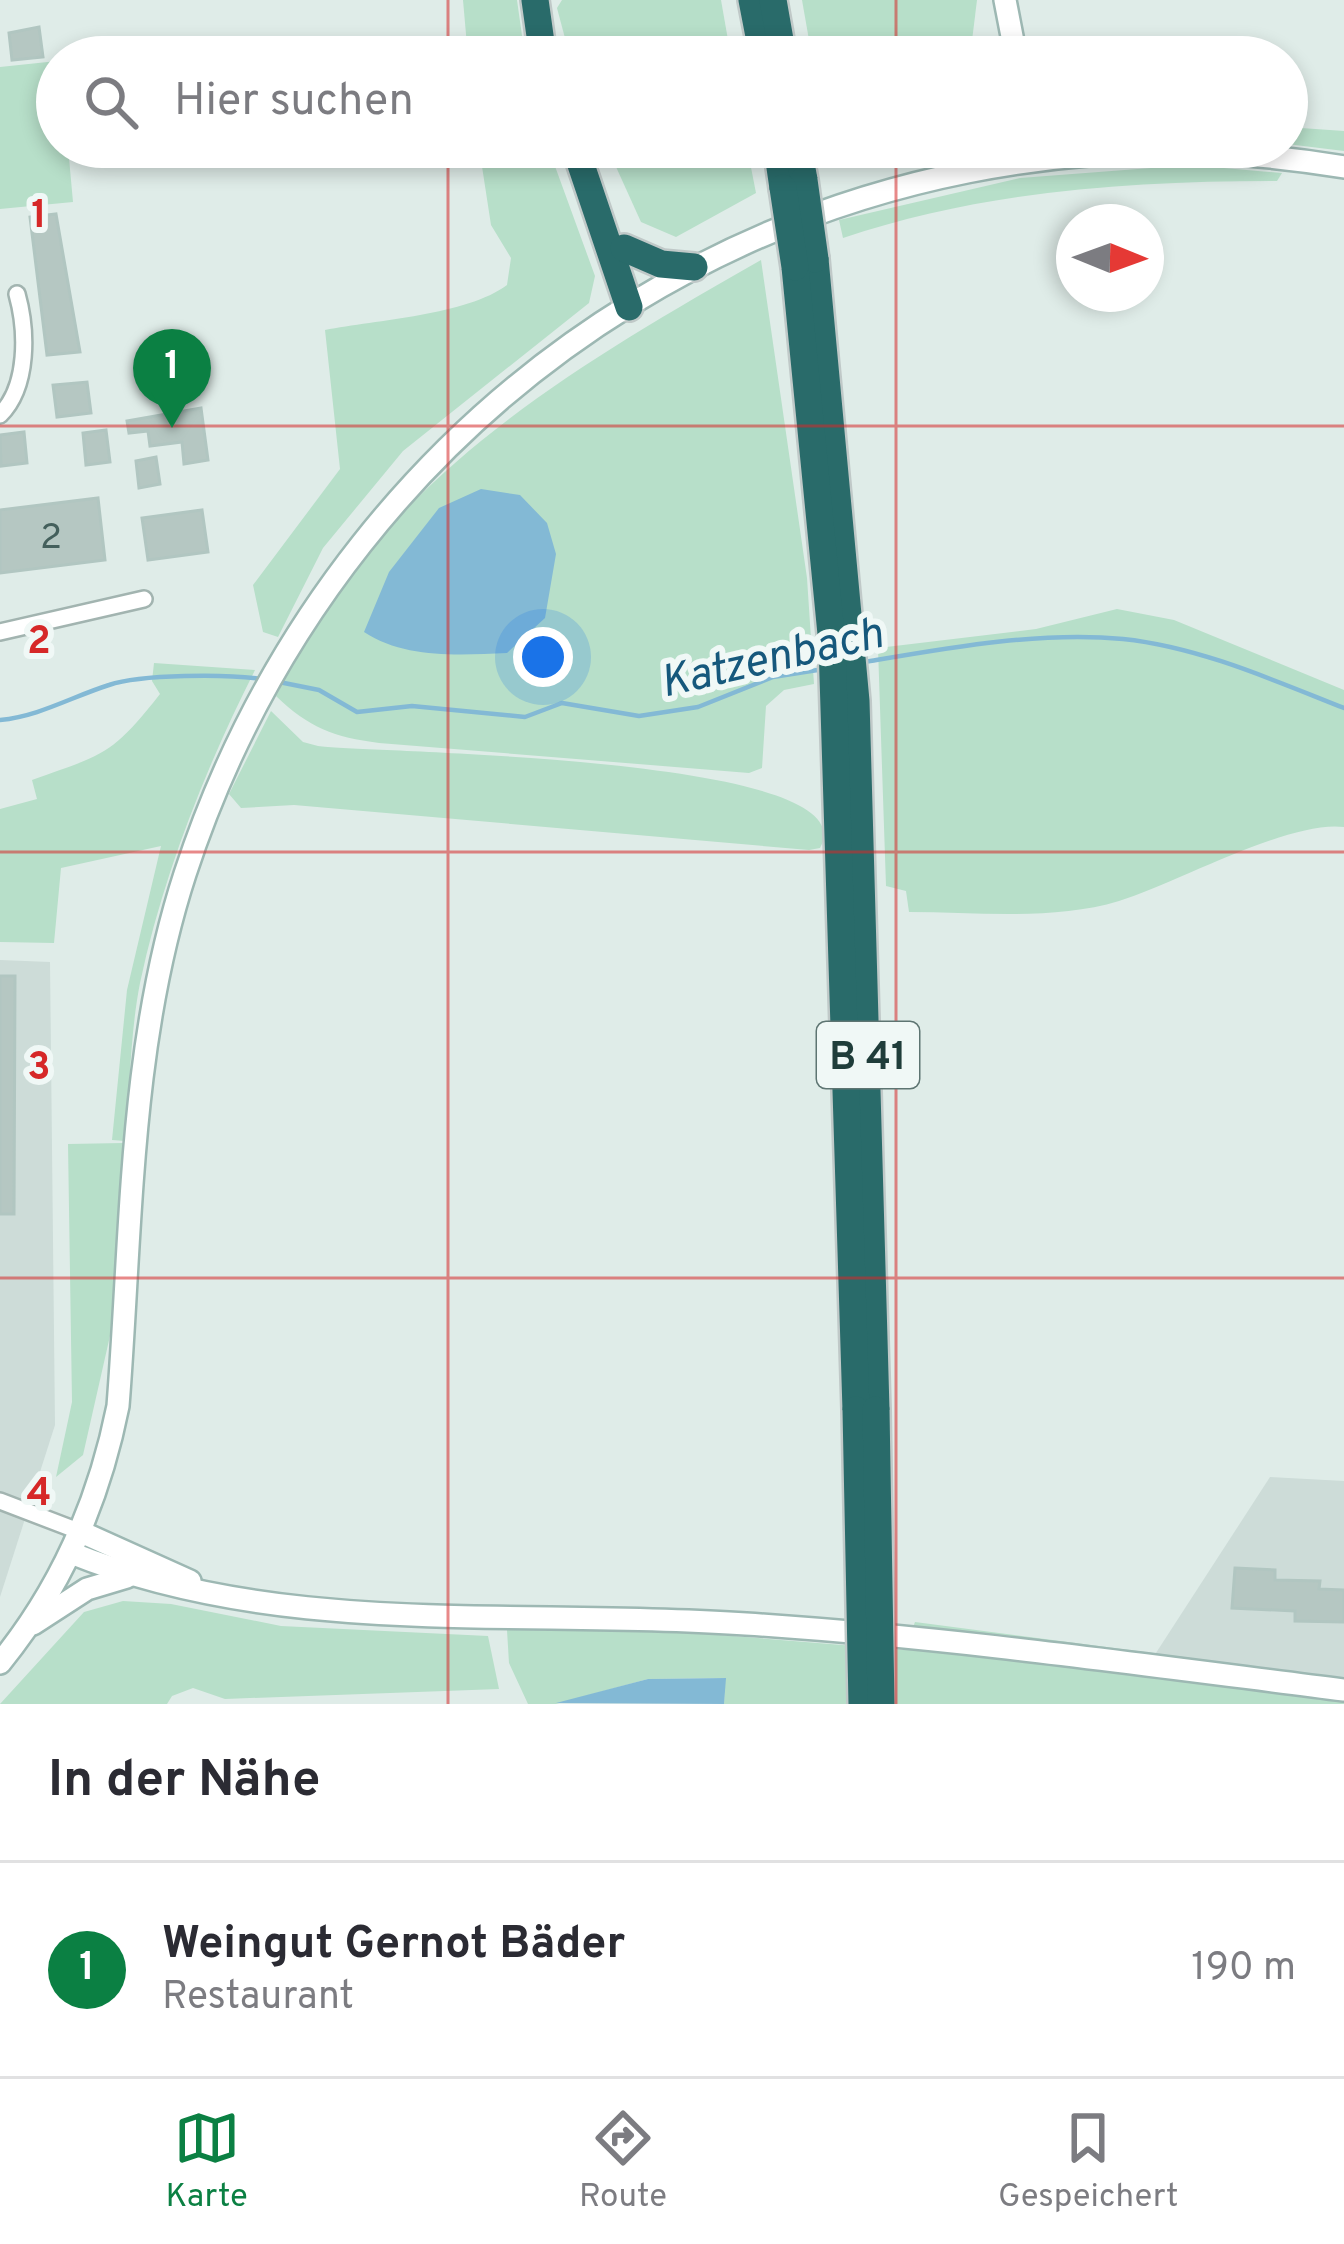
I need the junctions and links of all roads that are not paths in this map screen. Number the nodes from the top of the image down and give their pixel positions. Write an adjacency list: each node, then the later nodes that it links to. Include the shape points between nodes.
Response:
1 (1005, 0): 4 (main road)
2 (763, 6): 3 (highway)
3 (775, 36)
4 (1011, 36)
5 (1308, 163): 6 (main road)
6 (1344, 167)
7 (583, 168): 12 (highway)
8 (787, 168): 11 (highway, B 41)
9 (796, 168): 11 (highway, B 41)
10 (974, 168): 14 (main road, via 775,229)
11 (794, 184): 20 (highway, B 41, bridge, via 846,703)
12 (595, 197): 13 (highway); 16 (highway, via 615,276)
13 (624, 248): 14 (highway); 16 (highway)
14 (694, 267): 16 (main road)
15 (17, 294): 17 (street, via 25,324 19,379)
16 (635, 303): 22 (main road, via 569,345 395,498 303,621 242,730 190,857 158,977 134,1143 118,1406)
17 (0, 415)
18 (144, 599): 19 (street)
19 (0, 632)
20 (866, 1410): 28 (highway, B 41, bridge); 29 (highway, B 41, bridge)
21 (0, 1501): 22 (street)
22 (76, 1543): 23 (main road); 24 (main road); 25 (main road)
23 (130, 1576): 24 (main road); 25 (main road, via 87,1589)
24 (242, 1598): 27 (main road, via 424,1615 742,1623)
25 (22, 1631): 26 (main road)
26 (0, 1663)
27 (1344, 1690)
28 (862, 1704)
29 (881, 1704)

